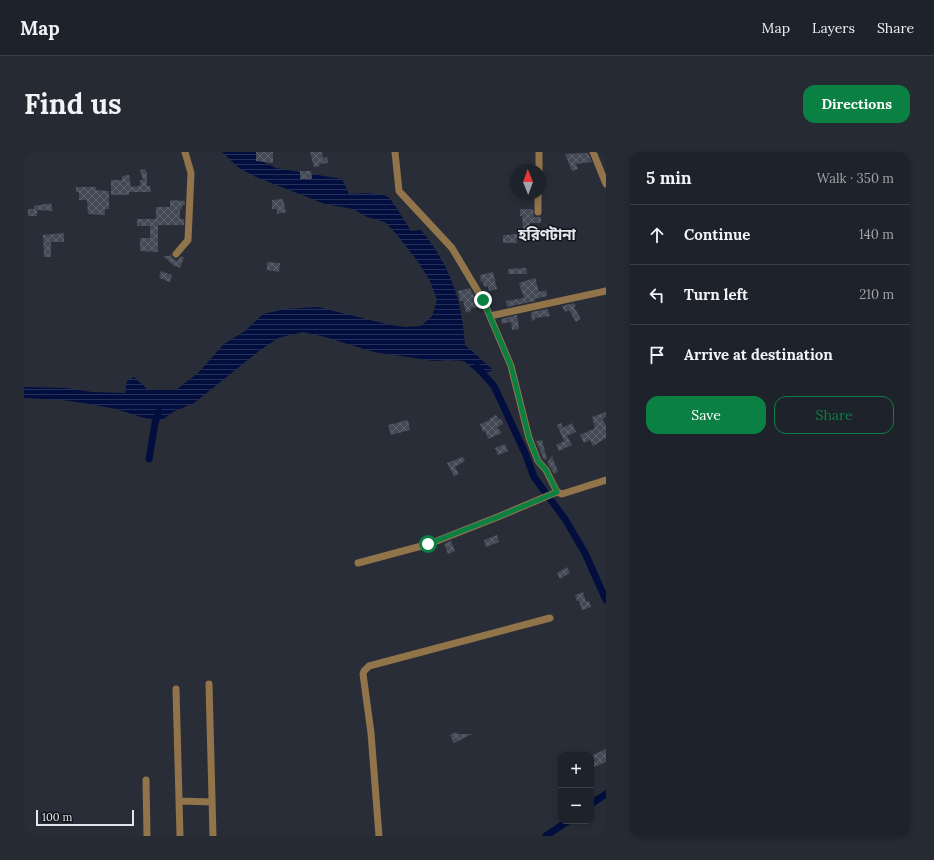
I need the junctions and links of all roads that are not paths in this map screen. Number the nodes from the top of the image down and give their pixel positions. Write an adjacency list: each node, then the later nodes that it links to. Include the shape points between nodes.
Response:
1 (185, 152): 9 (street, via 191,173 188,240)
2 (395, 152): 11 (street, via 399,191 452,248)
3 (539, 152): 5 (street)
4 (593, 152): 6 (street)
5 (539, 164)
6 (606, 184)
7 (538, 200): 8 (street)
8 (538, 212)
9 (176, 254)
10 (606, 291): 11 (street)
11 (490, 316): 13 (street, via 511,366 529,438 538,461 546,470)
12 (606, 480): 13 (street, via 562,494)
13 (557, 492): 14 (street, via 428,544)
14 (358, 563)
15 (550, 618): 24 (street, via 369,666 364,671)
16 (209, 684): 20 (street)
17 (176, 689): 19 (street)
18 (146, 780): 21 (street)
19 (179, 801): 20 (street); 22 (street)
20 (212, 802): 23 (street)
21 (146, 836)
22 (180, 836)
23 (213, 836)
24 (379, 836)

